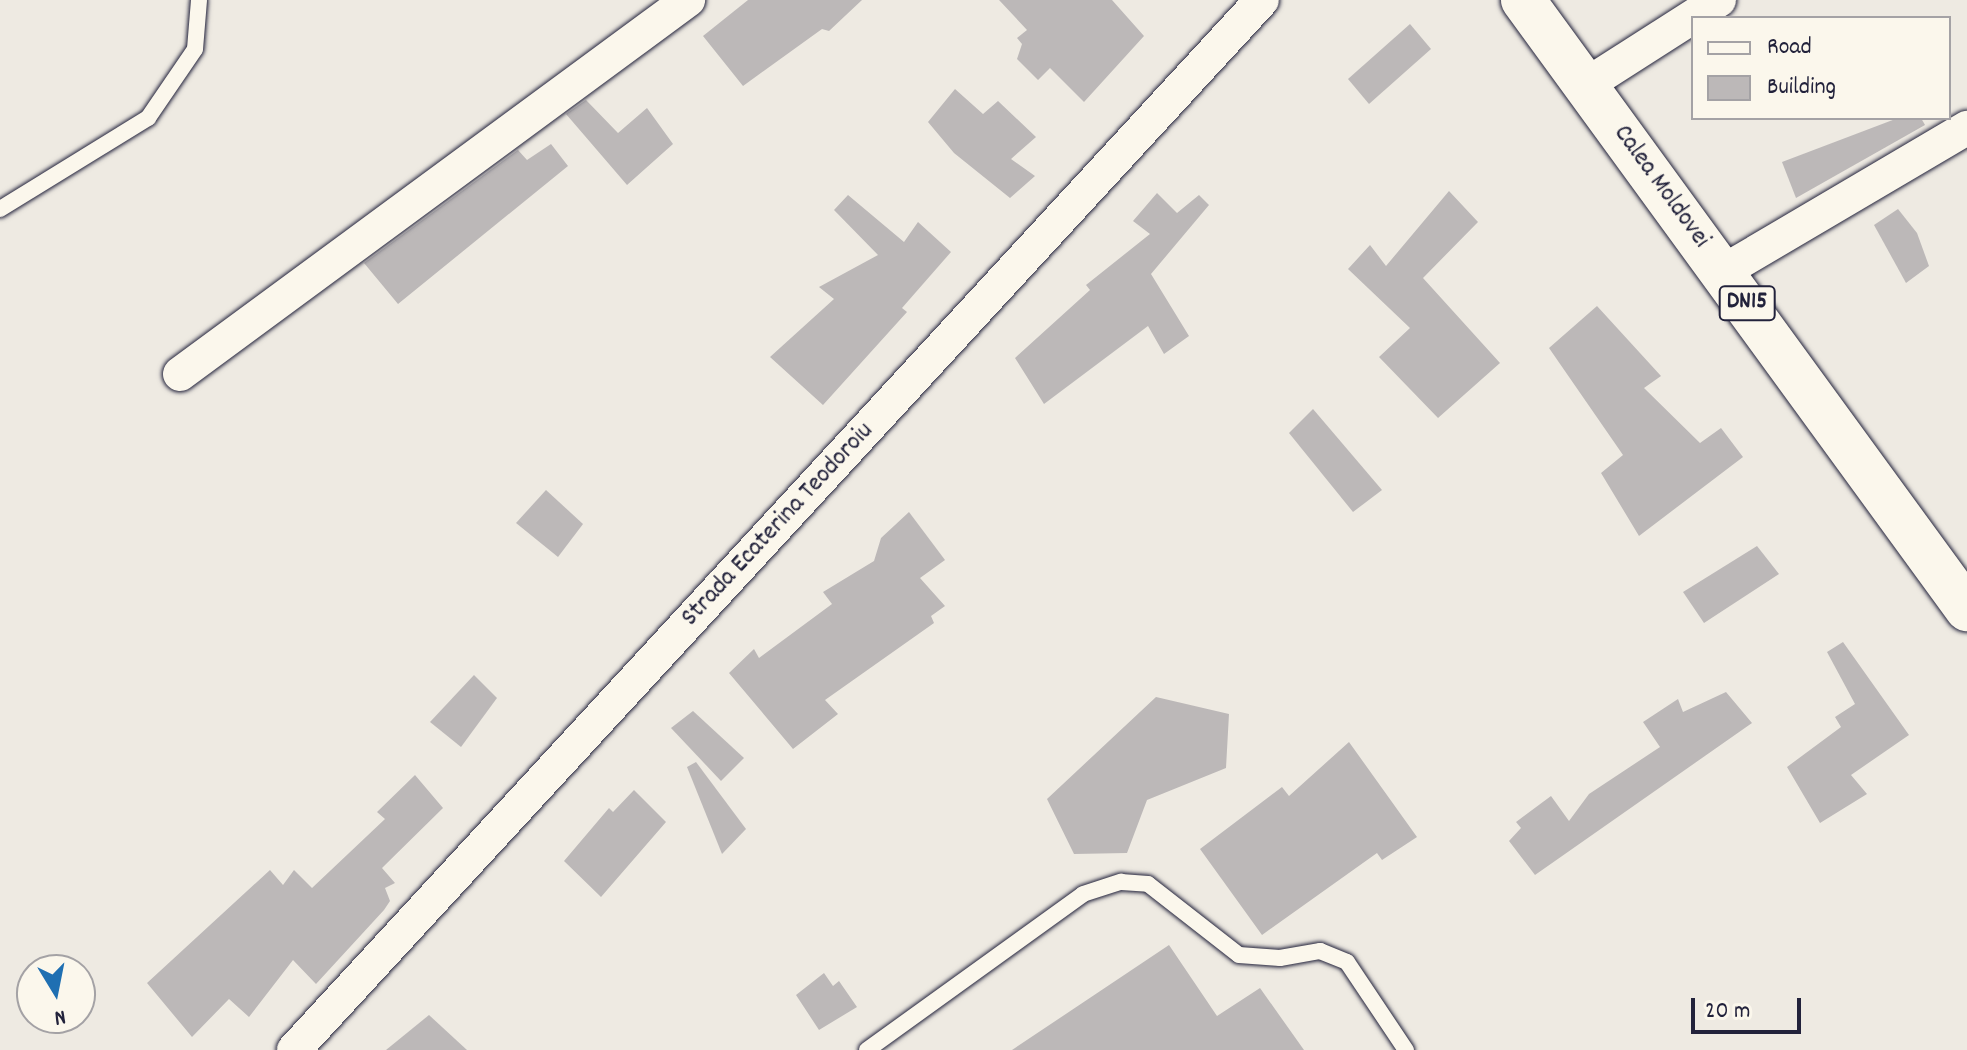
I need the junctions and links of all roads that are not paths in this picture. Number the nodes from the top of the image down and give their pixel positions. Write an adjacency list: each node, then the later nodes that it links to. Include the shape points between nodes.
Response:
1 (199, 0): 10 (lane, via 195,49 148,118)
2 (688, 0): 12 (street)
3 (1262, 0): 14 (street, Strada Ecaterina Teodoroiu)
4 (1523, 0): 8 (main road, Calea Moldovei / DN15)
5 (1719, 0): 6 (street)
6 (1694, 16)
7 (1691, 18): 8 (street)
8 (1586, 85): 11 (main road, Calea Moldovei / DN15)
9 (1967, 128): 11 (street)
10 (0, 209)
11 (1724, 271): 13 (main road, Calea Moldovei / DN15)
12 (180, 374)
13 (1967, 609)
14 (294, 1050)
15 (867, 1050): 16 (lane, via 1083,894 1121,882 1148,884 1239,955 1280,958 1320,951 1347,962)
16 (1406, 1050)

